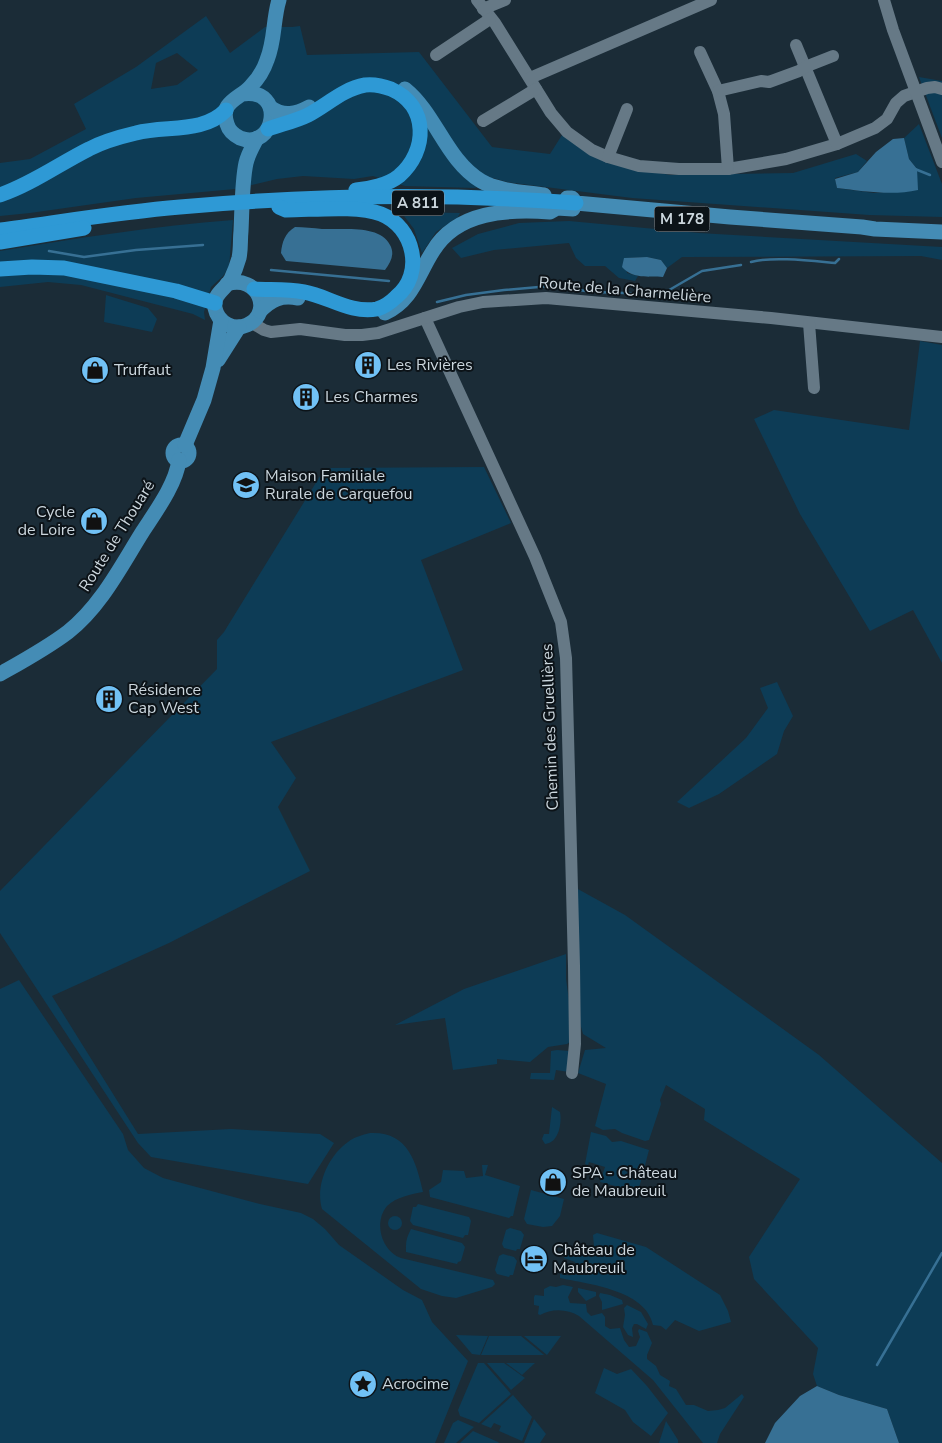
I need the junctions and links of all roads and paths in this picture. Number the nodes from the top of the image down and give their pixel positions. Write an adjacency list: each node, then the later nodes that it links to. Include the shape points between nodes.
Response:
1 (269, 0): 2 (main road); 8 (main road)
2 (278, 0): 8 (main road)
3 (505, 0): 7 (street)
4 (712, 0): 6 (street)
5 (884, 0): 18 (street)
6 (686, 5): 15 (street)
7 (483, 9): 11 (street); 15 (street)
8 (274, 24): 13 (main road)
9 (796, 45): 14 (street)
10 (700, 52): 17 (street)
11 (436, 55)
12 (833, 56): 14 (street)
13 (267, 62): 19 (main road, via 258,79); 20 (main road)
14 (805, 67): 17 (street, via 769,82); 26 (street)
15 (533, 83): 23 (street); 27 (street, via 567,132)
16 (942, 89): 18 (street, via 935,87)
17 (718, 90): 30 (street, via 724,114)
18 (917, 93): 26 (street, via 904,96 880,124); 28 (street)
19 (242, 94): 20 (main road, via 256,94); 22 (main road, via 232,100)
20 (269, 105): 24 (main road, via 271,122); 33 (main road, via 278,113 298,112 350,82 378,78 412,95 456,157 481,181 499,188 572,198)
21 (627, 109): 27 (street)
22 (226, 110): 25 (main road, via 229,129); 31 (highway, via 201,125 144,131 112,139)
23 (483, 120)
24 (263, 133): 25 (main road, via 251,139); 29 (main road); 32 (highway, via 320,109 350,89 366,85 383,86 400,93 412,105 421,131 413,161 398,178)
25 (239, 137): 29 (main road)
26 (837, 144): 30 (street, via 786,159)
27 (608, 157): 30 (street, via 639,166)
28 (942, 162)
29 (245, 169): 42 (main road)
30 (728, 169)
31 (0, 195)
32 (327, 197): 33 (highway, A 811, via 451,197); 37 (highway, A 811, via 178,207)
33 (576, 203): 38 (main road, M 178)
34 (279, 207): 35 (highway, A 811, via 381,202); 41 (highway, A 811, via 146,217); 45 (highway, via 286,210 363,210 388,218 404,232 411,245 412,271 401,293 390,302 378,308 361,310 305,292)
35 (556, 208): 38 (main road, M 178, via 777,228); 49 (main road, via 550,212 489,214 458,226 432,251 409,294 396,308 380,314 356,316 311,300 284,296 270,302)
36 (0, 225): 37 (highway, via 22,222)
37 (31, 226): 39 (highway, A 811)
38 (875, 229): 40 (main road, M 178)
39 (0, 230)
40 (942, 232)
41 (0, 242)
42 (240, 257): 44 (main road); 45 (main road)
43 (0, 269): 46 (highway, via 64,268 176,291)
44 (227, 284): 45 (main road, via 239,282); 46 (main road)
45 (253, 288): 49 (main road, via 260,298)
46 (215, 303): 48 (main road)
47 (424, 318): 49 (street, Route de la Charmelière, via 362,335 300,329 272,332); 50 (street, Route de la Charmelière, via 484,302 546,298); 55 (street, Chemin des Gruellières, via 535,557 561,622 566,658 574,966)
48 (221, 320): 49 (main road, via 226,324); 52 (main road)
49 (250, 320): 52 (main road, via 221,353)
50 (808, 323): 51 (street, Route de la Charmelière); 53 (street)
51 (942, 336)
52 (214, 368): 54 (main road, Route de Thouaré, via 185,445 174,448 174,456 178,460 176,474 113,579 89,613 61,637)
53 (814, 388)
54 (0, 674)
55 (572, 1073)

